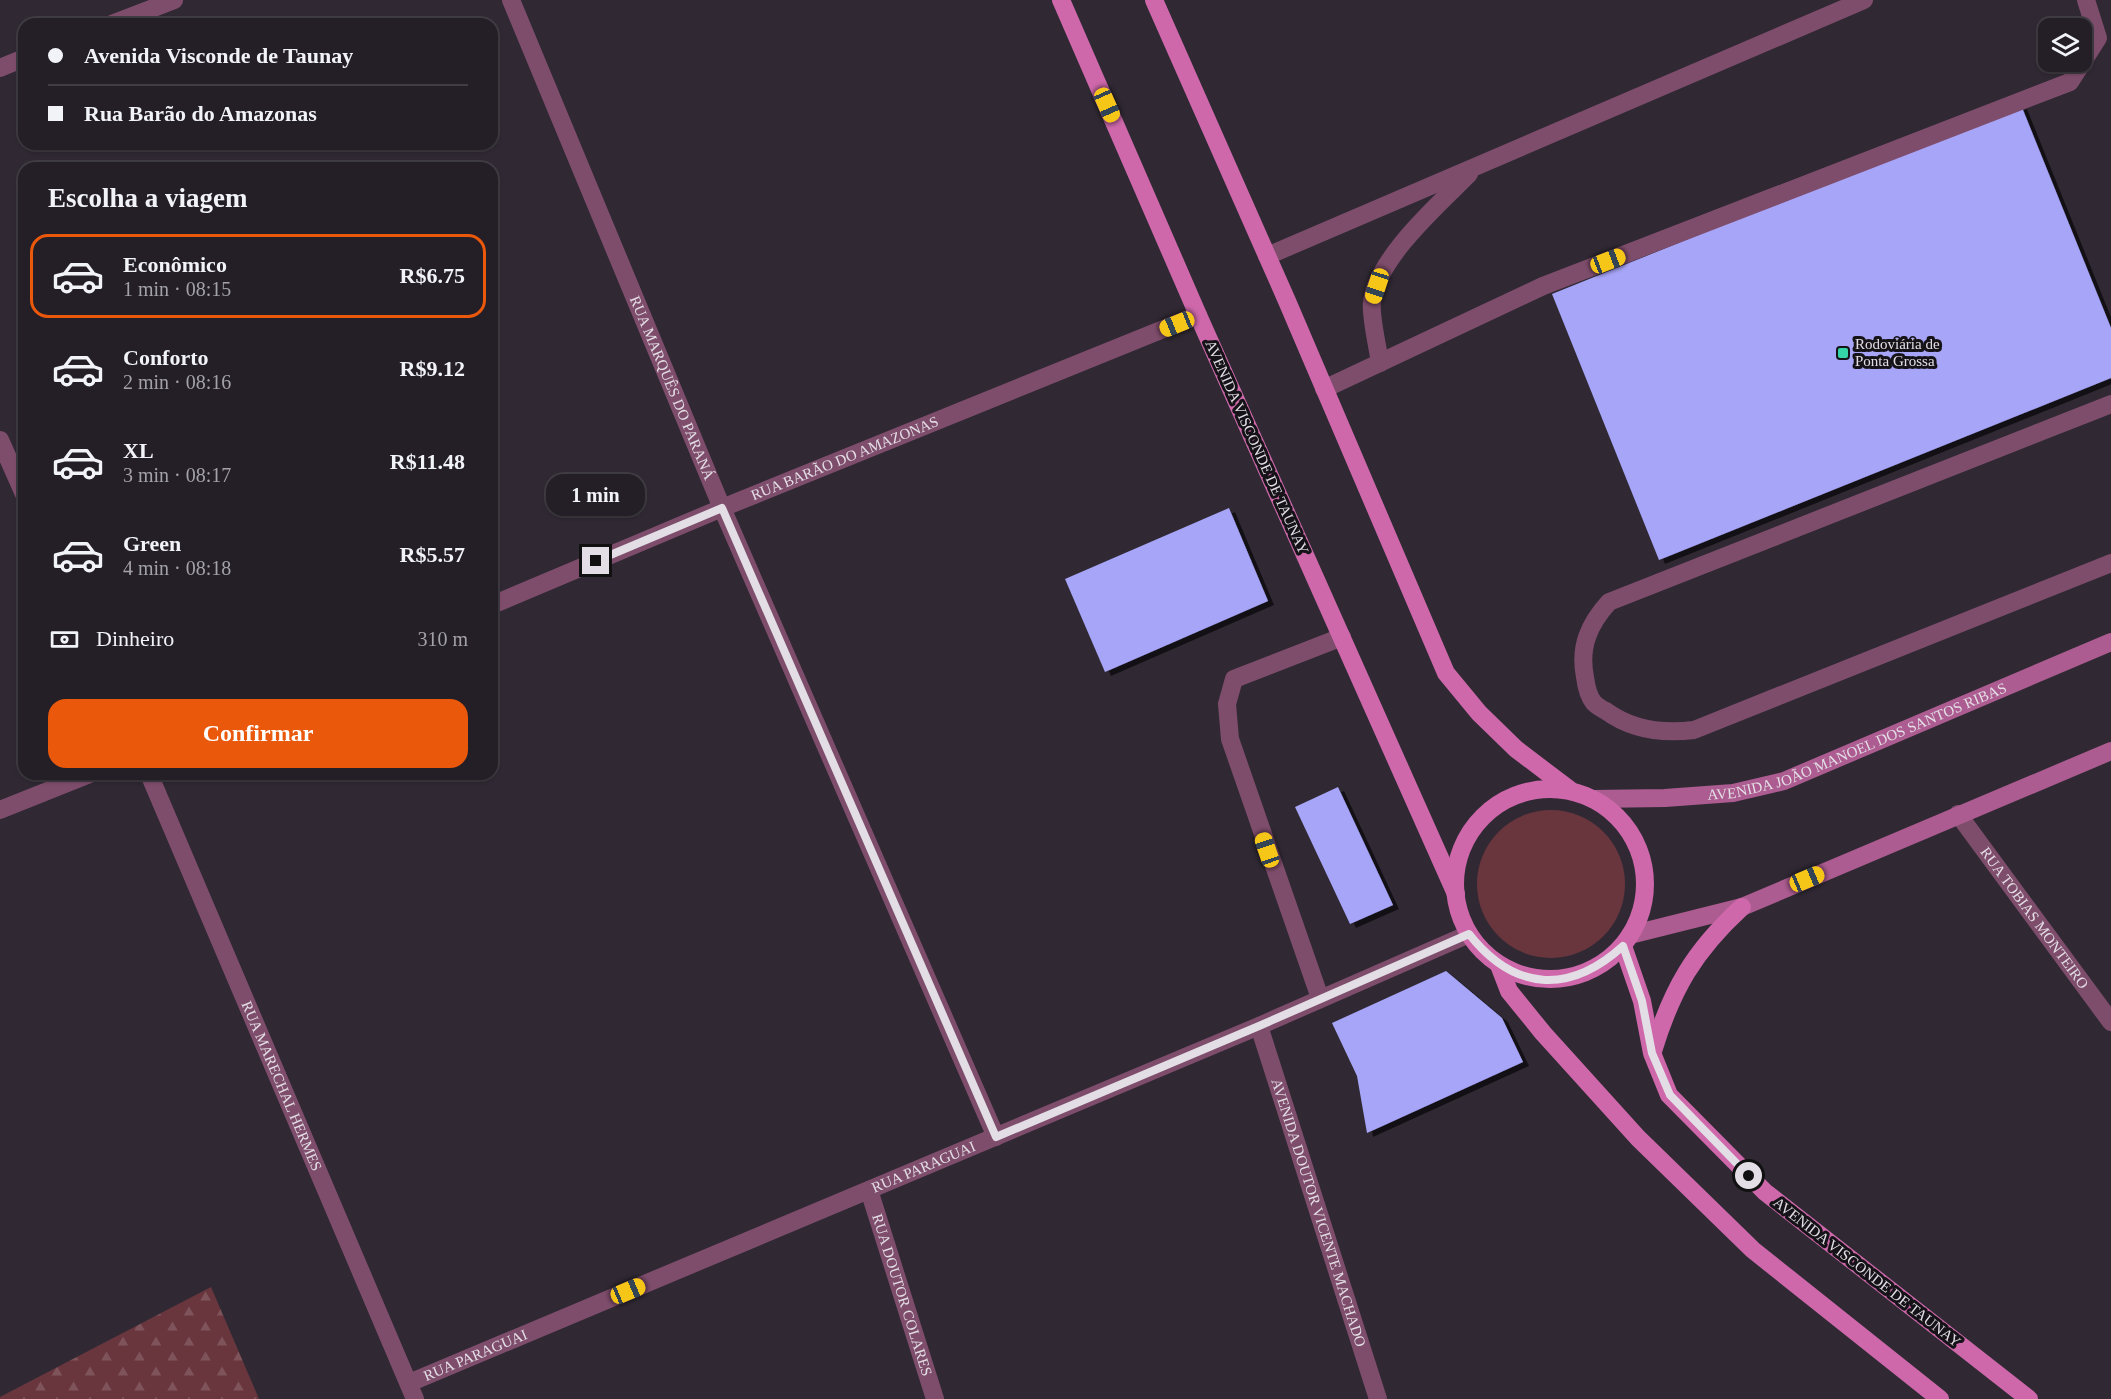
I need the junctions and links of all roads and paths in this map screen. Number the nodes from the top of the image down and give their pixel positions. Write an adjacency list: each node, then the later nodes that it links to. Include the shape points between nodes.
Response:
1 (174, 0): 7 (street)
2 (511, 0): 18 (street, RUA MARQUÊS DO PARANÁ)
3 (1061, 0): 12 (main road, AVENIDA VISCONDE DE TAUNAY)
4 (1154, 0): 11 (main road, AVENIDA VISCONDE DE TAUNAY)
5 (1864, 0): 10 (street)
6 (2086, 0): 13 (street, via 2098,38 2070,82 1543,286)
7 (128, 18)
8 (18, 60): 9 (street)
9 (0, 68)
10 (1477, 166): 11 (street); 13 (street, via 1422,221 1382,270 1371,303)
11 (1267, 256): 14 (main road, AVENIDA VISCONDE DE TAUNAY)
12 (1198, 315): 18 (street, RUA BARÃO DO AMAZONAS); 21 (main road, AVENIDA VISCONDE DE TAUNAY)
13 (1380, 363): 14 (street)
14 (1324, 389): 26 (main road, AVENIDA VISCONDE DE TAUNAY, via 1446,673 1516,749)
15 (2111, 404): 19 (street, via 1609,602 1597,615 1583,649 1586,686 1594,703 1634,726 1657,731 1694,730)
16 (0, 440): 17 (street)
17 (18, 480)
18 (722, 508): 20 (street, RUA BARÃO DO AMAZONAS); 39 (street, RUA MARQUÊS DO PARANÁ)
19 (2111, 562)
20 (498, 602)
21 (1342, 637): 30 (main road, AVENIDA VISCONDE DE TAUNAY); 35 (street, via 1234,679 1227,704 1230,739)
22 (2111, 642): 27 (main road, AVENIDA JOÃO MANOEL DOS SANTOS RIBAS, via 1784,781 1733,793)
23 (2111, 751): 29 (main road)
24 (75, 780): 28 (street)
25 (152, 780): 41 (street, RUA MARECHAL HERMES)
26 (1570, 790): 27 (main road, AVENIDA VISCONDE DE TAUNAY); 30 (main road, AVENIDA VISCONDE DE TAUNAY, via 1546,788 1521,793 1499,803 1483,817 1461,852)
27 (1593, 799): 33 (main road, AVENIDA VISCONDE DE TAUNAY, via 1614,813 1630,831 1641,853 1646,878 1644,902)
28 (0, 810)
29 (1958, 814): 31 (main road); 36 (street, RUA TOBIAS MONTEIRO)
30 (1456, 894): 32 (main road, AVENIDA VISCONDE DE TAUNAY)
31 (1742, 907): 33 (main road); 38 (main road, via 1719,928 1682,978)
32 (1469, 934): 34 (main road, AVENIDA VISCONDE DE TAUNAY); 35 (street, RUA PARAGUAI)
33 (1627, 941): 34 (main road, AVENIDA VISCONDE DE TAUNAY, via 1605,963 1562,980 1519,975); 38 (main road, AVENIDA VISCONDE DE TAUNAY)
34 (1499, 965): 42 (main road, AVENIDA VISCONDE DE TAUNAY, via 1509,991 1638,1138 1754,1250)
35 (1320, 999): 37 (street, RUA PARAGUAI)
36 (2111, 1022)
37 (1259, 1026): 39 (street, RUA PARAGUAI); 44 (street, AVENIDA DOUTOR VICENTE MACHADO)
38 (1652, 1053): 45 (main road, AVENIDA VISCONDE DE TAUNAY, via 1670,1095 1765,1192)
39 (996, 1137): 40 (street, RUA PARAGUAI)
40 (869, 1190): 41 (street, RUA PARAGUAI); 43 (street, RUA DOUTOR COLARES)
41 (412, 1391)
42 (1933, 1397)
43 (935, 1399)
44 (1378, 1399)
45 (2029, 1399)

